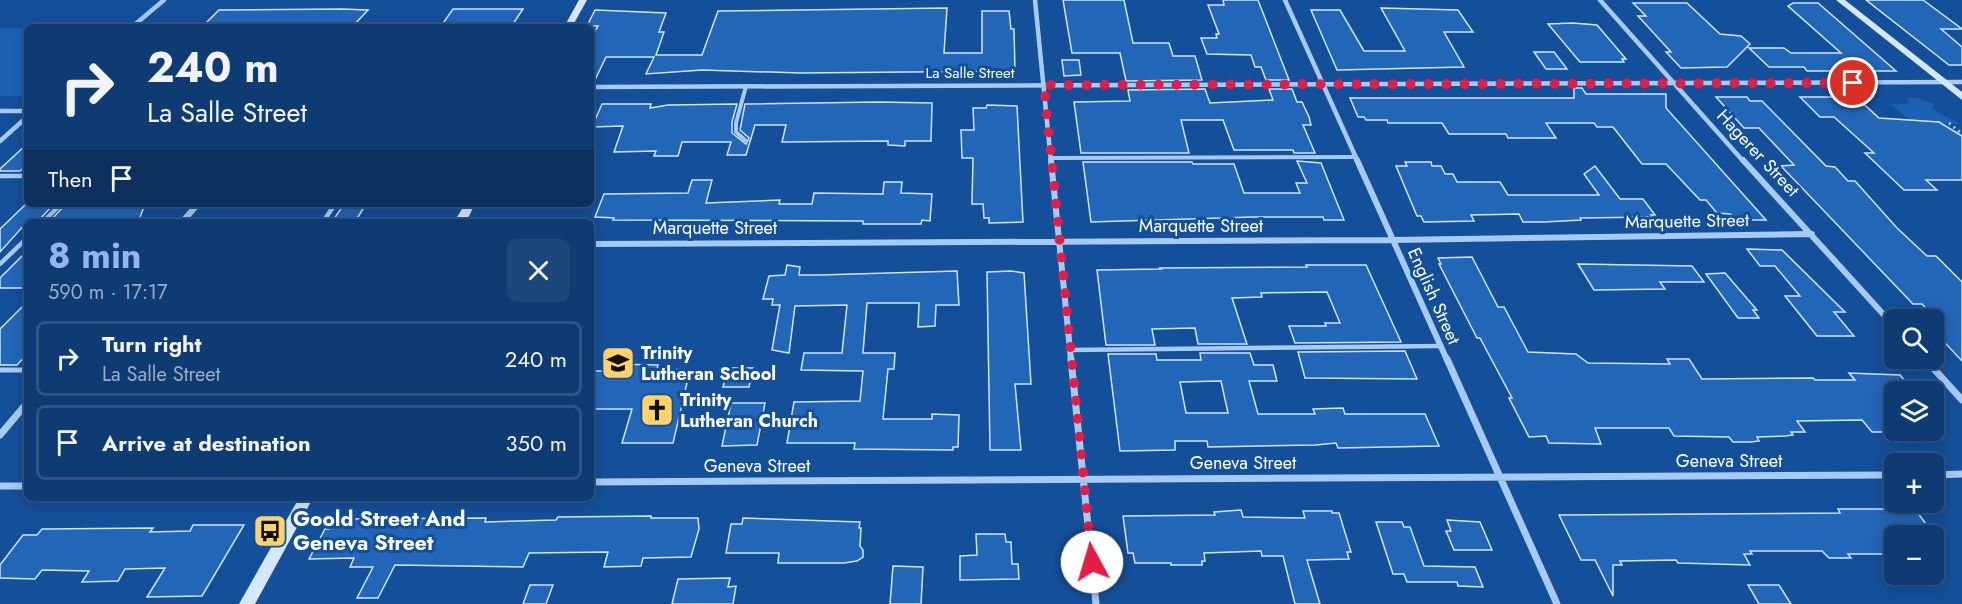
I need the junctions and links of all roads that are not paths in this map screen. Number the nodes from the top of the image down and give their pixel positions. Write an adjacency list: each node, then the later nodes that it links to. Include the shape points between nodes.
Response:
1 (164, 0): 7 (street)
2 (583, 0): 8 (main road)
3 (1035, 0): 13 (street)
4 (1285, 0): 11 (street, English Street)
5 (1600, 0): 12 (street, Hagerer Street)
6 (1840, 0): 9 (main road)
7 (136, 24)
8 (570, 24)
9 (1943, 82): 10 (street, La Salle Street); 12 (street, La Salle Street); 16 (main road)
10 (1962, 82)
11 (1323, 84): 12 (street, La Salle Street); 13 (street, La Salle Street); 22 (street, English Street)
12 (1673, 84): 30 (street, Hagerer Street)
13 (1044, 85): 14 (street, La Salle Street); 23 (street)
14 (746, 86): 15 (street, La Salle Street); 20 (lane, via 736,123 736,132)
15 (594, 87)
16 (1962, 97)
17 (0, 111): 18 (street)
18 (24, 111)
19 (24, 120): 21 (street)
20 (745, 140)
21 (0, 141)
22 (1355, 157): 23 (lane); 31 (street, English Street)
23 (1051, 158): 33 (street)
24 (0, 176): 25 (lane)
25 (24, 176)
26 (58, 207): 28 (lane)
27 (195, 207): 29 (street)
28 (46, 219)
29 (185, 219)
30 (1812, 234): 31 (street, Marquette Street); 36 (street, Hagerer Street)
31 (1393, 240): 33 (street, Marquette Street); 37 (street, English Street)
32 (24, 241): 35 (lane)
33 (1060, 242): 34 (street, Marquette Street); 38 (street)
34 (594, 244)
35 (0, 264)
36 (1884, 315)
37 (1440, 346): 38 (lane); 48 (street, English Street)
38 (1071, 350): 49 (street)
39 (1934, 369): 42 (street)
40 (0, 370): 41 (lane)
41 (24, 370)
42 (1962, 400)
43 (24, 407): 44 (street)
44 (0, 435)
45 (1944, 474): 46 (street)
46 (1962, 474)
47 (1884, 475): 48 (street, Geneva Street)
48 (1499, 477): 49 (street, Geneva Street); 56 (street, English Street)
49 (1084, 479): 50 (street, Geneva Street); 55 (street)
50 (594, 482)
51 (0, 486): 52 (street)
52 (24, 486)
53 (304, 501): 54 (main road)
54 (247, 604)
55 (1096, 604)
56 (1557, 604)

